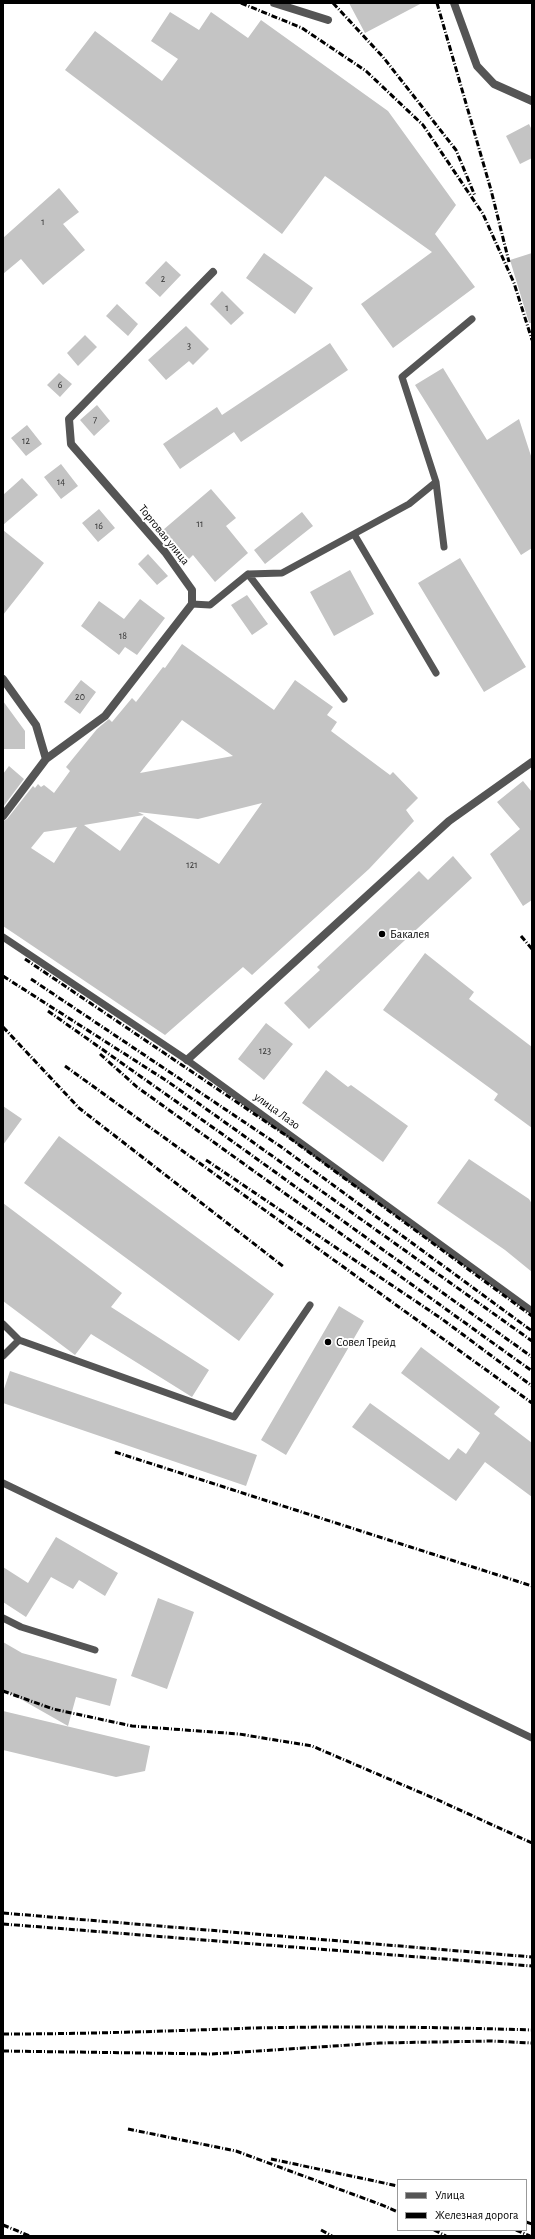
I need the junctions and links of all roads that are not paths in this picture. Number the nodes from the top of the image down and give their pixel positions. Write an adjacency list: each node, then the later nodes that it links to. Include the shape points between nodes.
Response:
1 (274, 3): 3 (street)
2 (454, 3): 4 (street, via 477,66 494,84)
3 (328, 20)
4 (532, 101)
5 (213, 272): 11 (street, Торговая улица, via 69,419 71,444 165,552 192,590)
6 (472, 319): 7 (lane, via 402,377)
7 (436, 482): 8 (lane, via 409,504); 9 (lane)
8 (354, 534): 10 (lane, via 282,573); 12 (lane)
9 (444, 547)
10 (248, 574): 11 (lane, via 210,605); 14 (lane)
11 (192, 604): 15 (street, via 105,716)
12 (436, 673)
13 (3, 679): 15 (street, via 36,725)
14 (344, 698)
15 (46, 759): 17 (street)
16 (532, 762): 19 (street, via 449,821)
17 (3, 816)
18 (3, 937): 19 (lane, улица Лазо)
19 (187, 1060): 21 (lane, улица Лазо)
20 (310, 1304): 23 (lane, via 234,1417)
21 (532, 1311)
22 (3, 1324): 23 (lane)
23 (20, 1340): 24 (lane)
24 (3, 1356)
25 (3, 1483): 28 (lane)
26 (3, 1618): 27 (lane, via 21,1627)
27 (95, 1650)
28 (532, 1738)

